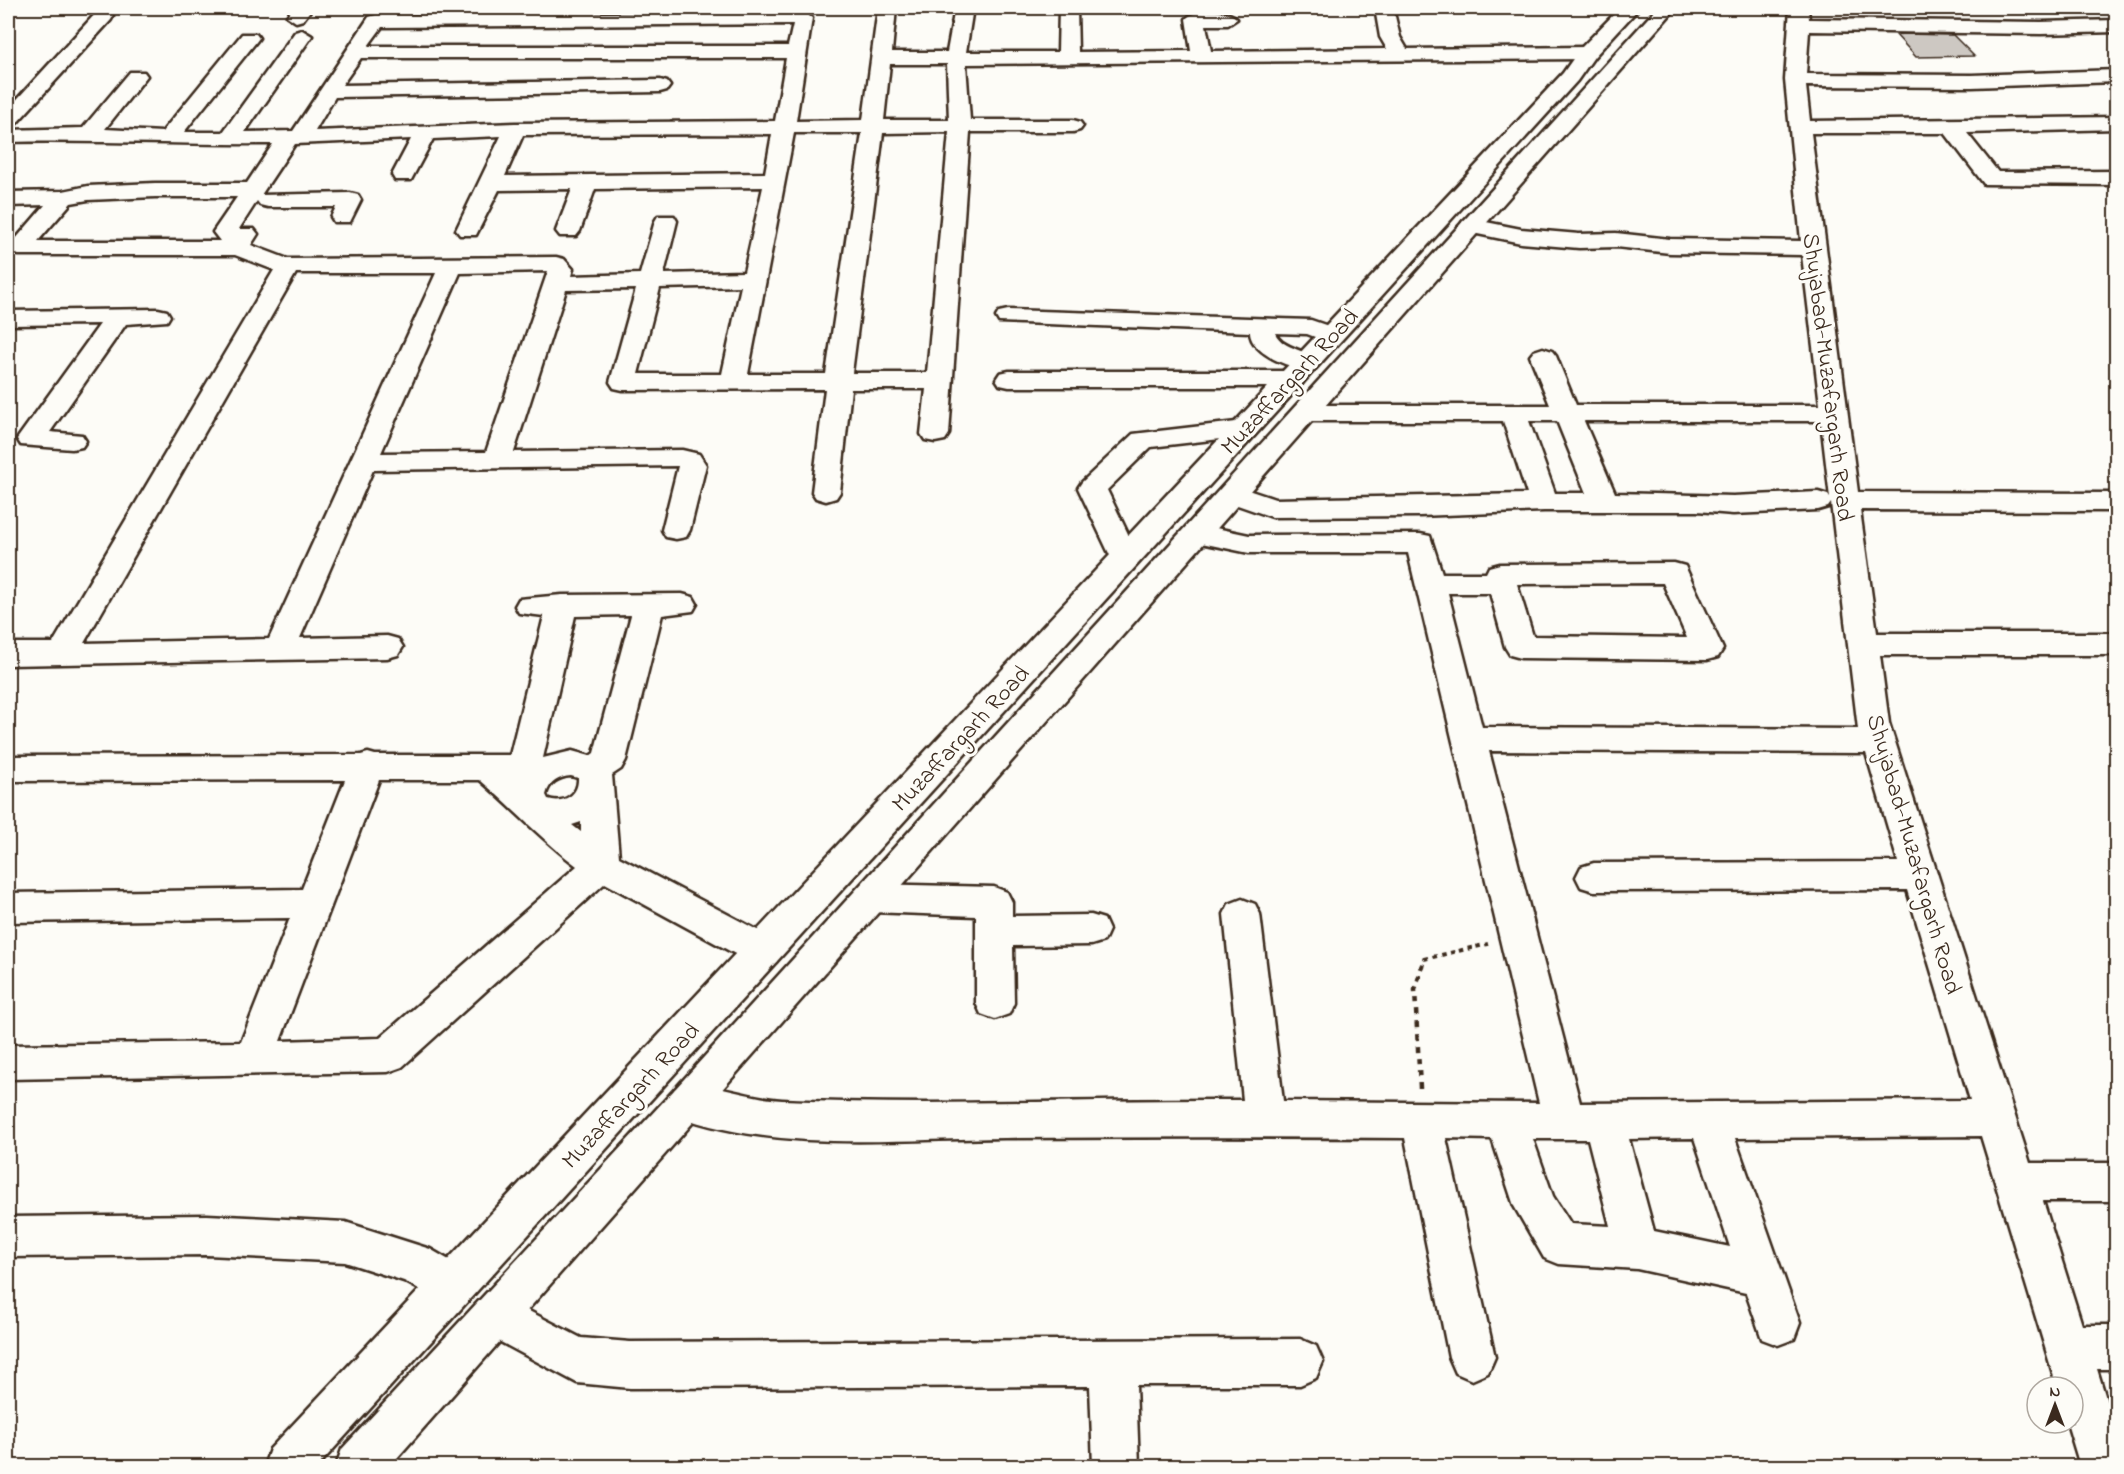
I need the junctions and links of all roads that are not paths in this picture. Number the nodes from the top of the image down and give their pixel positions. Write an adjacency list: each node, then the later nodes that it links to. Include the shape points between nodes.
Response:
1 (886, 8): 23 (street)
2 (964, 8): 22 (street)
3 (1068, 8): 24 (street)
4 (1384, 8): 20 (street, via 1390,37)
5 (1630, 8): 19 (street, Muzaffargarh Road)
6 (1667, 8): 57 (street, Muzaffargarh Road)
7 (104, 16): 40 (street)
8 (1800, 16): 12 (street, via 2042,28); 27 (street, Shujabad-Muzafargarh Road)
9 (683, 19): 11 (street); 15 (street); 18 (street, via 803,18)
10 (1228, 19): 21 (street, via 1195,19)
11 (547, 20): 16 (street, via 376,21); 17 (street)
12 (2116, 26)
13 (302, 36): 45 (street)
14 (249, 38): 44 (street)
15 (671, 51): 17 (street); 18 (street); 28 (street)
16 (354, 52): 17 (street); 30 (street)
17 (530, 52): 29 (street)
18 (798, 52): 32 (street)
19 (1587, 53): 20 (street); 72 (street, Muzaffargarh Road, via 1570,77)
20 (1400, 54): 21 (street, via 1253,45)
21 (1202, 55): 24 (street)
22 (956, 57): 23 (street); 24 (street); 33 (street)
23 (882, 58): 35 (street)
24 (1068, 58)
25 (137, 76): 41 (street)
26 (2116, 76): 27 (street, via 1972,81)
27 (1795, 80): 36 (street, Shujabad-Muzafargarh Road)
28 (660, 86): 29 (street); 38 (street)
29 (514, 87): 30 (street); 39 (street)
30 (328, 91): 43 (street)
31 (2116, 123): 37 (street)
32 (785, 126): 35 (street); 38 (street); 49 (street)
33 (960, 126): 34 (street); 35 (street); 78 (street)
34 (1073, 126)
35 (873, 127): 76 (street)
36 (1800, 127): 37 (street); 61 (street, Shujabad-Muzafargarh Road)
37 (1951, 127): 48 (street, via 1992,179)
38 (651, 128): 39 (street)
39 (504, 129): 42 (street); 51 (street)
40 (13, 131): 41 (street); 46 (street)
41 (90, 134): 44 (street)
42 (424, 134): 43 (street); 47 (street)
43 (299, 138): 45 (street); 52 (street)
44 (168, 139): 45 (street)
45 (229, 139)
46 (8, 153)
47 (403, 176)
48 (2116, 178)
49 (776, 180): 50 (street); 64 (street)
50 (586, 182): 51 (street); 59 (street)
51 (494, 183): 58 (street, via 486,188)
52 (260, 195): 53 (street, via 155,190); 55 (street, via 350,201); 60 (street, via 225,232)
53 (63, 198): 54 (street); 60 (street, via 19,248)
54 (8, 199)
55 (342, 217)
56 (666, 221): 65 (street)
57 (1471, 226): 61 (street, via 1579,242); 81 (street, Muzaffargarh Road)
58 (468, 230)
59 (568, 231)
60 (237, 248): 62 (street, via 256,258)
61 (1813, 248): 82 (street, Shujabad-Muzafargarh Road)
62 (288, 266): 63 (street); 108 (street)
63 (451, 266): 66 (street, via 556,264 561,269); 87 (street)
64 (755, 279): 65 (street); 77 (street)
65 (649, 281): 66 (street); 77 (street, via 621,381)
66 (557, 283): 86 (street)
67 (159, 316): 68 (street)
68 (118, 317): 70 (street); 85 (street, via 31,439)
69 (1008, 317): 71 (street)
70 (8, 318)
71 (1263, 325): 72 (street, via 1311,327); 74 (street, via 1262,336)
72 (1331, 336): 74 (street, Muzaffargarh Road)
73 (1543, 356): 80 (street)
74 (1299, 371): 75 (street); 83 (street, Muzaffargarh Road)
75 (1009, 379)
76 (838, 380): 77 (street); 78 (street); 88 (street)
77 (733, 381)
78 (939, 381): 84 (street)
79 (1513, 412): 80 (street); 81 (street); 91 (street)
80 (1564, 412): 82 (street); 92 (street, via 1574,424)
81 (1306, 413): 89 (street, Muzaffargarh Road)
82 (1834, 413): 90 (street, Shujabad-Muzafargarh Road)
83 (1245, 429): 96 (street, Muzaffargarh Road); 96 (street, via 1143,440 1092,488)
84 (935, 434)
85 (72, 441)
86 (497, 461): 87 (street); 94 (street, via 689,460 692,465)
87 (362, 462): 106 (street)
88 (826, 492)
89 (1233, 494): 91 (street, via 1272,508); 95 (street, Muzaffargarh Road)
90 (1831, 501): 92 (street, via 1733,505); 93 (street); 103 (street, Shujabad-Muzafargarh Road)
91 (1544, 502): 92 (street)
92 (1604, 502)
93 (2116, 502)
94 (676, 530)
95 (1197, 533): 97 (street, via 1249,544 1420,543); 120 (street, Muzaffargarh Road)
96 (1125, 559): 126 (street, Muzaffargarh Road)
97 (1430, 583): 98 (street); 109 (street)
98 (1502, 583): 98 (street, via 1500,574 1674,573 1707,649 1521,648)
99 (649, 604): 100 (street); 101 (street); 115 (street, via 609,760)
100 (682, 604)
101 (562, 605): 102 (street); 113 (street)
102 (530, 606)
103 (1863, 644): 104 (street); 110 (street, Shujabad-Muzafargarh Road)
104 (2116, 645)
105 (387, 647): 106 (street)
106 (280, 648): 108 (street)
107 (8, 654): 108 (street)
108 (62, 654)
109 (1468, 739): 110 (street); 136 (street, via 1517,934)
110 (1879, 741): 118 (street, Shujabad-Muzafargarh Road)
111 (368, 765): 112 (street); 114 (street); 121 (street)
112 (485, 765): 113 (street); 116 (street)
113 (538, 767): 115 (street, via 582,765); 116 (street, via 542,772 528,795)
114 (8, 768)
115 (594, 782): 116 (street, via 579,809 555,814); 117 (street)
116 (536, 808): 117 (street, via 559,834)
117 (602, 865): 126 (street); 128 (street, via 388,1055)
118 (1920, 876): 119 (street); 132 (street, Shujabad-Muzafargarh Road)
119 (1594, 877)
120 (871, 898): 125 (street, via 994,902); 130 (street, Muzaffargarh Road)
121 (314, 903): 122 (street); 128 (street)
122 (8, 907)
123 (1242, 914): 131 (street)
124 (1091, 930): 125 (street)
125 (994, 931): 127 (street)
126 (763, 951): 142 (street, Muzaffargarh Road)
127 (995, 1003)
128 (254, 1059): 129 (street)
129 (8, 1062)
130 (689, 1102): 131 (street, via 765,1118 839,1121); 143 (street, Muzaffargarh Road)
131 (1265, 1118): 133 (street)
132 (1994, 1118): 135 (street); 137 (street, Shujabad-Muzafargarh Road)
133 (1422, 1120): 134 (street); 147 (street)
134 (1506, 1120): 136 (street); 140 (street, via 1536,1206 1559,1244)
135 (1708, 1120): 136 (street); 141 (street)
136 (1584, 1121): 140 (street)
137 (2016, 1182): 138 (street); 145 (street, Shujabad-Muzafargarh Road)
138 (2116, 1182)
139 (8, 1237): 142 (street, via 207,1234 345,1242 415,1264)
140 (1637, 1248): 141 (street)
141 (1761, 1275): 144 (street)
142 (453, 1286): 150 (street, Muzaffargarh Road)
143 (496, 1316): 148 (street, via 577,1360 630,1365); 151 (street, Muzaffargarh Road)
144 (1778, 1323)
145 (2067, 1347): 146 (street); 153 (street, Shujabad-Muzafargarh Road)
146 (2116, 1347)
147 (1472, 1357)
148 (1112, 1362): 149 (street); 152 (street)
149 (1300, 1362)
150 (287, 1467)
151 (359, 1467)
152 (1116, 1467)
153 (2104, 1467)

